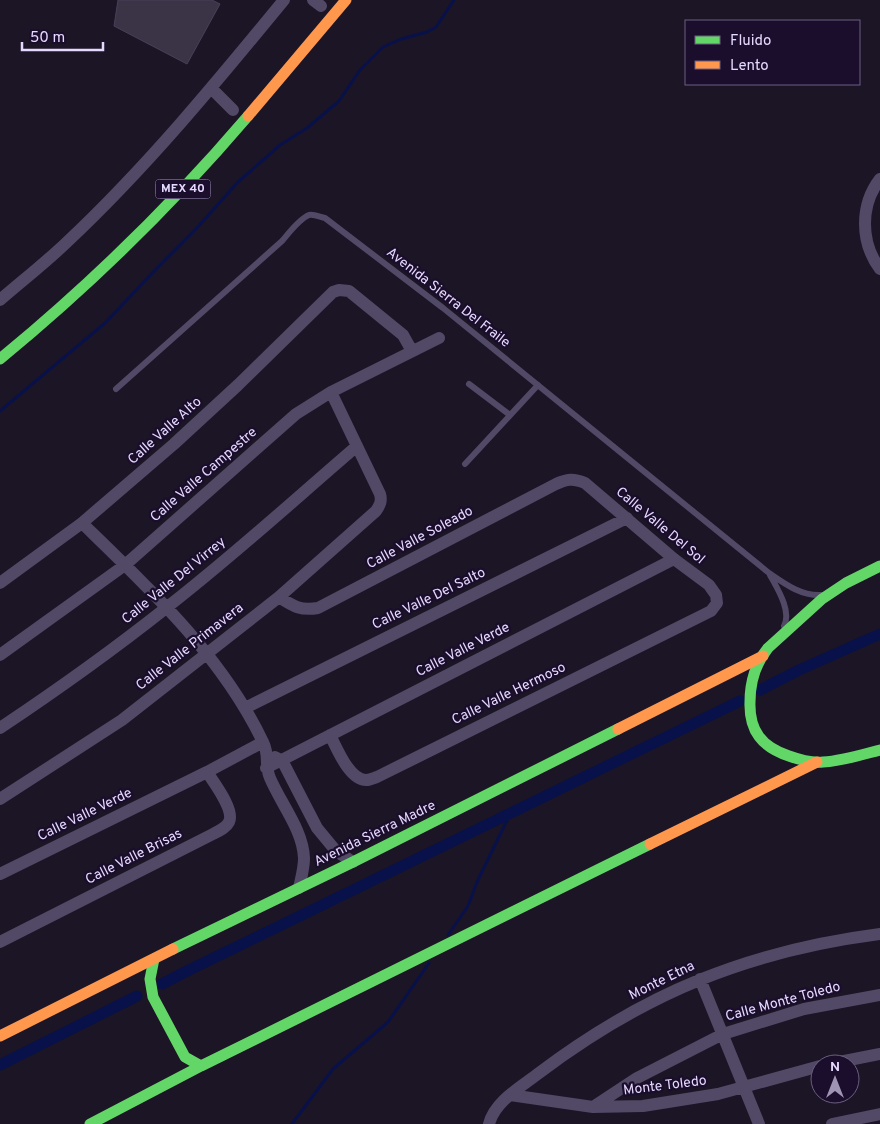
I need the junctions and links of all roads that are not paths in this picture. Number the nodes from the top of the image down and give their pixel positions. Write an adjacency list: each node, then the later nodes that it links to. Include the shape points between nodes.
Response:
1 (284, 0): 3 (street)
2 (346, 0): 10 (main road, MEX 40, via 200,171 140,234)
3 (212, 89): 4 (street); 7 (street, via 66,243)
4 (234, 110)
5 (880, 179): 6 (street, via 867,204 864,226 868,247)
6 (880, 269)
7 (0, 300)
8 (439, 338): 9 (street, Calle Valle Campestre)
9 (412, 351): 14 (street, Calle Valle Campestre); 20 (street, Calle Valle Alto, via 403,335 349,291 339,290 328,295 238,386)
10 (0, 359)
11 (469, 384): 15 (lane)
12 (538, 385): 13 (lane, Avenida Sierra Del Fraile, via 325,218 312,215 301,221); 15 (lane); 24 (lane, Avenida Sierra Del Fraile)
13 (116, 389)
14 (331, 392): 16 (street); 22 (street, Calle Valle Campestre, via 296,414)
15 (510, 415): 17 (lane)
16 (357, 446): 27 (street, Calle Valle Primavera, via 381,498 376,511); 29 (street, Calle Valle Del Virrey)
17 (465, 464)
18 (575, 479): 19 (street, Calle Valle Del Sol, via 585,483); 27 (street, Calle Valle Soleado, via 556,484 318,608 296,608)
19 (627, 518): 21 (street, Calle Valle Del Sol); 33 (street, Calle Valle Del Salto)
20 (82, 524): 22 (street); 25 (street, Calle Valle Alto)
21 (674, 559): 28 (street, Calle Valle Del Sol, via 709,585); 35 (street, Calle Valle Verde)
22 (125, 565): 29 (street); 32 (street, Calle Valle Campestre)
23 (880, 566): 26 (main road)
24 (769, 574): 26 (lane, Avenida Sierra Del Fraile, via 800,592); 30 (lane, Avenida Sierra Del Fraile, via 778,589 786,622)
25 (0, 582)
26 (830, 595): 30 (main road, via 812,607)
27 (279, 597): 31 (street, Calle Valle Primavera)
28 (717, 603): 35 (street, Calle Valle Hermoso, via 711,611 377,777 360,779 351,773)
29 (167, 608): 31 (street); 34 (street, Calle Valle Del Virrey)
30 (766, 651): 39 (main road, via 750,690 753,725 768,747 786,756); 45 (main road, Avenida Sierra Madre)
31 (205, 653): 33 (street); 42 (street, Calle Valle Primavera, via 122,720)
32 (0, 655)
33 (245, 708): 36 (street)
34 (0, 728)
35 (330, 735): 38 (street, Calle Valle Verde)
36 (266, 748): 38 (street); 40 (street); 41 (street, Calle Valle Verde)
37 (880, 750): 39 (main road)
38 (281, 760): 40 (street, Calle Valle Verde); 43 (street)
39 (817, 762): 60 (main road)
40 (266, 768): 44 (street)
41 (207, 772): 46 (street, Calle Valle Verde); 49 (street, Calle Valle Brisas, via 227,805 228,824)
42 (0, 799)
43 (317, 828): 44 (street); 45 (street, via 336,851)
44 (299, 837): 47 (street, via 304,856)
45 (353, 862): 47 (main road, Avenida Sierra Madre)
46 (0, 874)
47 (299, 888): 50 (main road, Avenida Sierra Madre)
48 (880, 934): 52 (street, Monte Etna, via 790,950)
49 (0, 942)
50 (154, 959): 51 (main road, Avenida Sierra Madre); 60 (main road, via 150,979 153,997 185,1057)
51 (118, 976): 53 (main road); 57 (main road, Avenida Sierra Madre)
52 (700, 979): 56 (street); 64 (street, Monte Etna, via 594,1034)
53 (130, 981)
54 (142, 992): 62 (main road, via 175,1055)
55 (880, 994): 56 (street, Calle Monte Toledo, via 804,1009)
56 (723, 1034): 63 (street); 65 (street, Calle Monte Toledo, via 637,1078)
57 (0, 1036)
58 (880, 1054): 59 (street)
59 (860, 1058)
60 (201, 1066): 62 (main road)
61 (810, 1069): 63 (street, Monte Toledo)
62 (176, 1078): 68 (main road)
63 (744, 1087): 65 (street, Monte Toledo, via 681,1101); 69 (street)
64 (510, 1095): 65 (street, Monte Toledo); 67 (street, Monte Etna)
65 (593, 1107)
66 (880, 1114): 70 (street)
67 (490, 1122)
68 (90, 1124)
69 (759, 1124)
70 (832, 1124)

